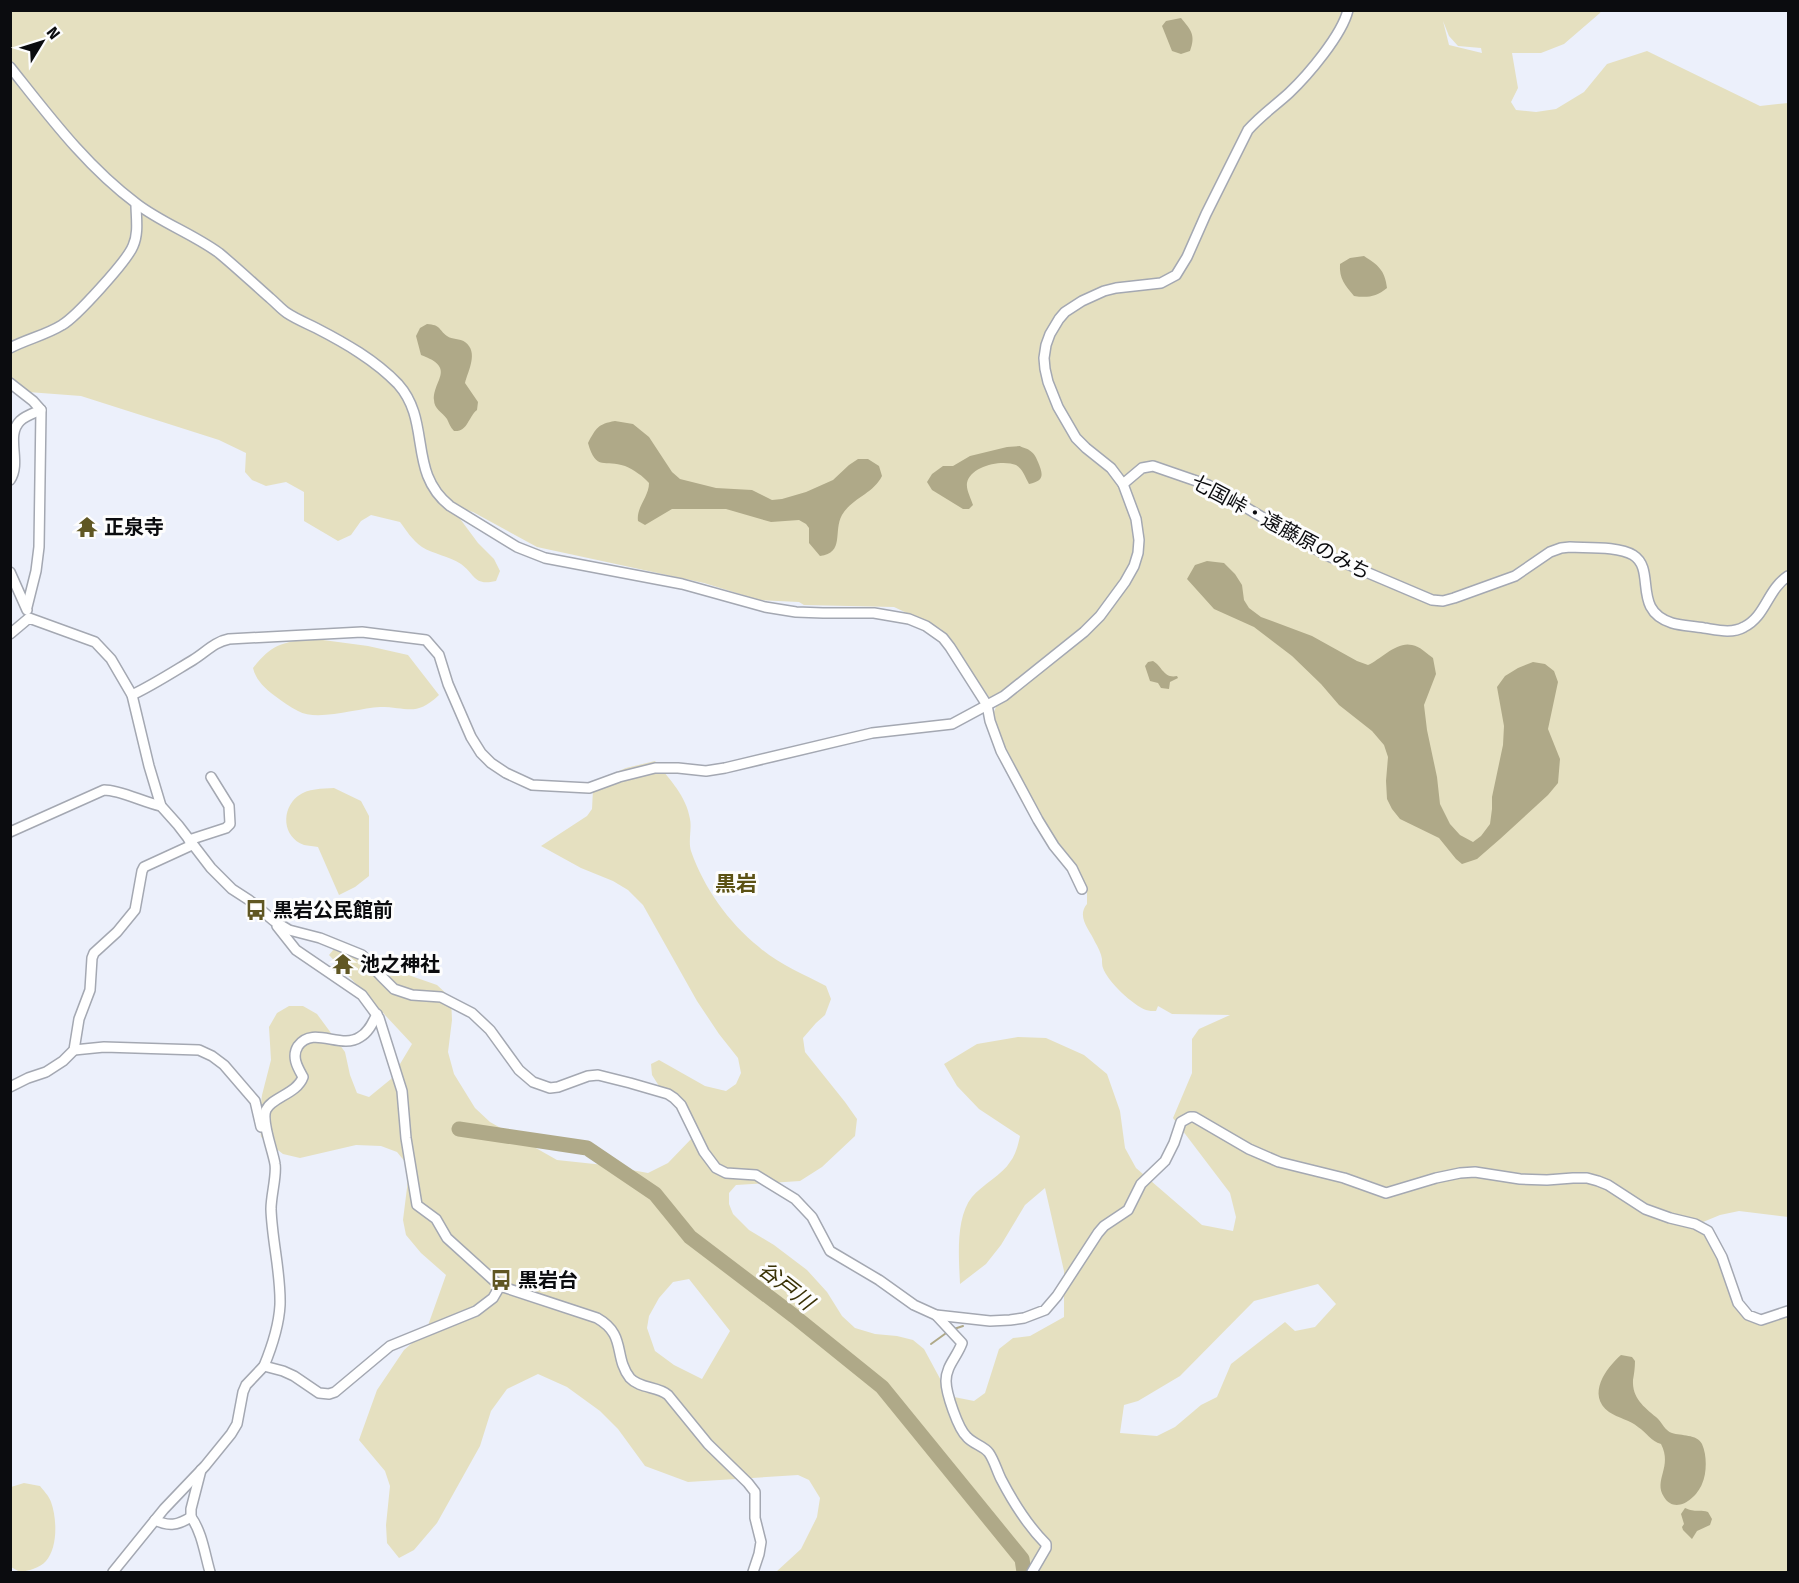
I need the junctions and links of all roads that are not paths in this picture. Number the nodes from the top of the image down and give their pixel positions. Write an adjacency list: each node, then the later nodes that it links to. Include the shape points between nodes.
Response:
1 (1348, 10): 8 (street, via 1337,34 1302,80 1248,130 1176,275 1161,283 1116,288 1092,296 1065,312 1050,334 1045,369 1058,407 1076,438 1112,468)
2 (10, 67): 3 (street, via 63,135)
3 (136, 204): 4 (street, via 133,246 105,281 66,322); 15 (street, via 218,252 286,313 380,367 411,404 425,472 441,499 517,547 565,563 682,584 765,607 874,613 909,620 942,638)
4 (10, 348)
5 (10, 383): 6 (street)
6 (41, 410): 7 (street, via 17,425 13,452 16,465); 11 (street, via 39,547)
7 (10, 480)
8 (1123, 484): 10 (street, 七国峠・遠藤原のみち, via 1142,468 1153,466 1209,485 1326,555 1432,600 1454,598 1515,576 1561,548 1616,550 1639,560 1644,570 1645,595 1650,607 1661,617 1729,632 1753,622 1777,584); 15 (street, via 1139,540 1134,566 1125,582 1084,632 1004,696)
9 (10, 572): 11 (street)
10 (1788, 576)
11 (27, 607): 12 (street)
12 (29, 618): 13 (street); 14 (street, via 94,642 111,659)
13 (10, 634)
14 (132, 695): 15 (street, via 221,641 363,632 426,640 439,655 471,737 491,763 532,785 589,788 655,768 706,771 872,734 952,724); 17 (street)
15 (987, 705): 20 (street, via 1002,751)
16 (212, 777): 19 (street, via 230,806 230,824)
17 (161, 806): 18 (street, via 104,790); 19 (street)
18 (10, 832)
19 (190, 843): 21 (street, via 232,889); 23 (street, via 144,867 135,910 94,953 90,990 79,1019)
20 (1082, 889)
21 (274, 921): 22 (street, via 296,950 359,992); 28 (street, via 362,955 394,988 412,995 441,997 472,1013 490,1030 519,1070 541,1086 558,1087 598,1075 668,1094 681,1105 716,1168 726,1173 756,1175 795,1198 812,1216 830,1251)
22 (377, 1014): 25 (street, via 360,1038 342,1042 317,1037 302,1042 295,1055 302,1081 266,1111); 26 (street, via 402,1091 417,1205 436,1219 447,1238)
23 (74, 1050): 24 (street, via 46,1072); 25 (street, via 198,1050 212,1056 255,1101 266,1142)
24 (10, 1088)
25 (270, 1142): 29 (street, via 275,1166 271,1208 280,1312)
26 (500, 1286): 29 (street, via 493,1298 476,1311 390,1346 329,1394); 35 (street, via 609,1325 631,1378 646,1387 663,1390 755,1492 755,1518 761,1542)
27 (1788, 1311): 28 (street, via 1761,1320 1748,1315 1738,1303 1708,1231 1645,1209 1598,1181 1520,1179 1475,1172 1436,1178 1386,1193 1279,1162 1190,1117 1181,1122 1165,1161 1141,1184 1128,1210 1098,1233 1046,1310 1000,1321)
28 (938, 1318): 36 (street, via 962,1343 946,1373 947,1392 962,1431 990,1454 1022,1514 1046,1544)
29 (264, 1366): 30 (street, via 246,1385 231,1434)
30 (201, 1470): 31 (street); 32 (street)
31 (191, 1517): 32 (street, via 170,1526); 34 (street)
32 (155, 1521): 33 (street)
33 (113, 1572)
34 (210, 1572)
35 (753, 1572)
36 (1032, 1572)

